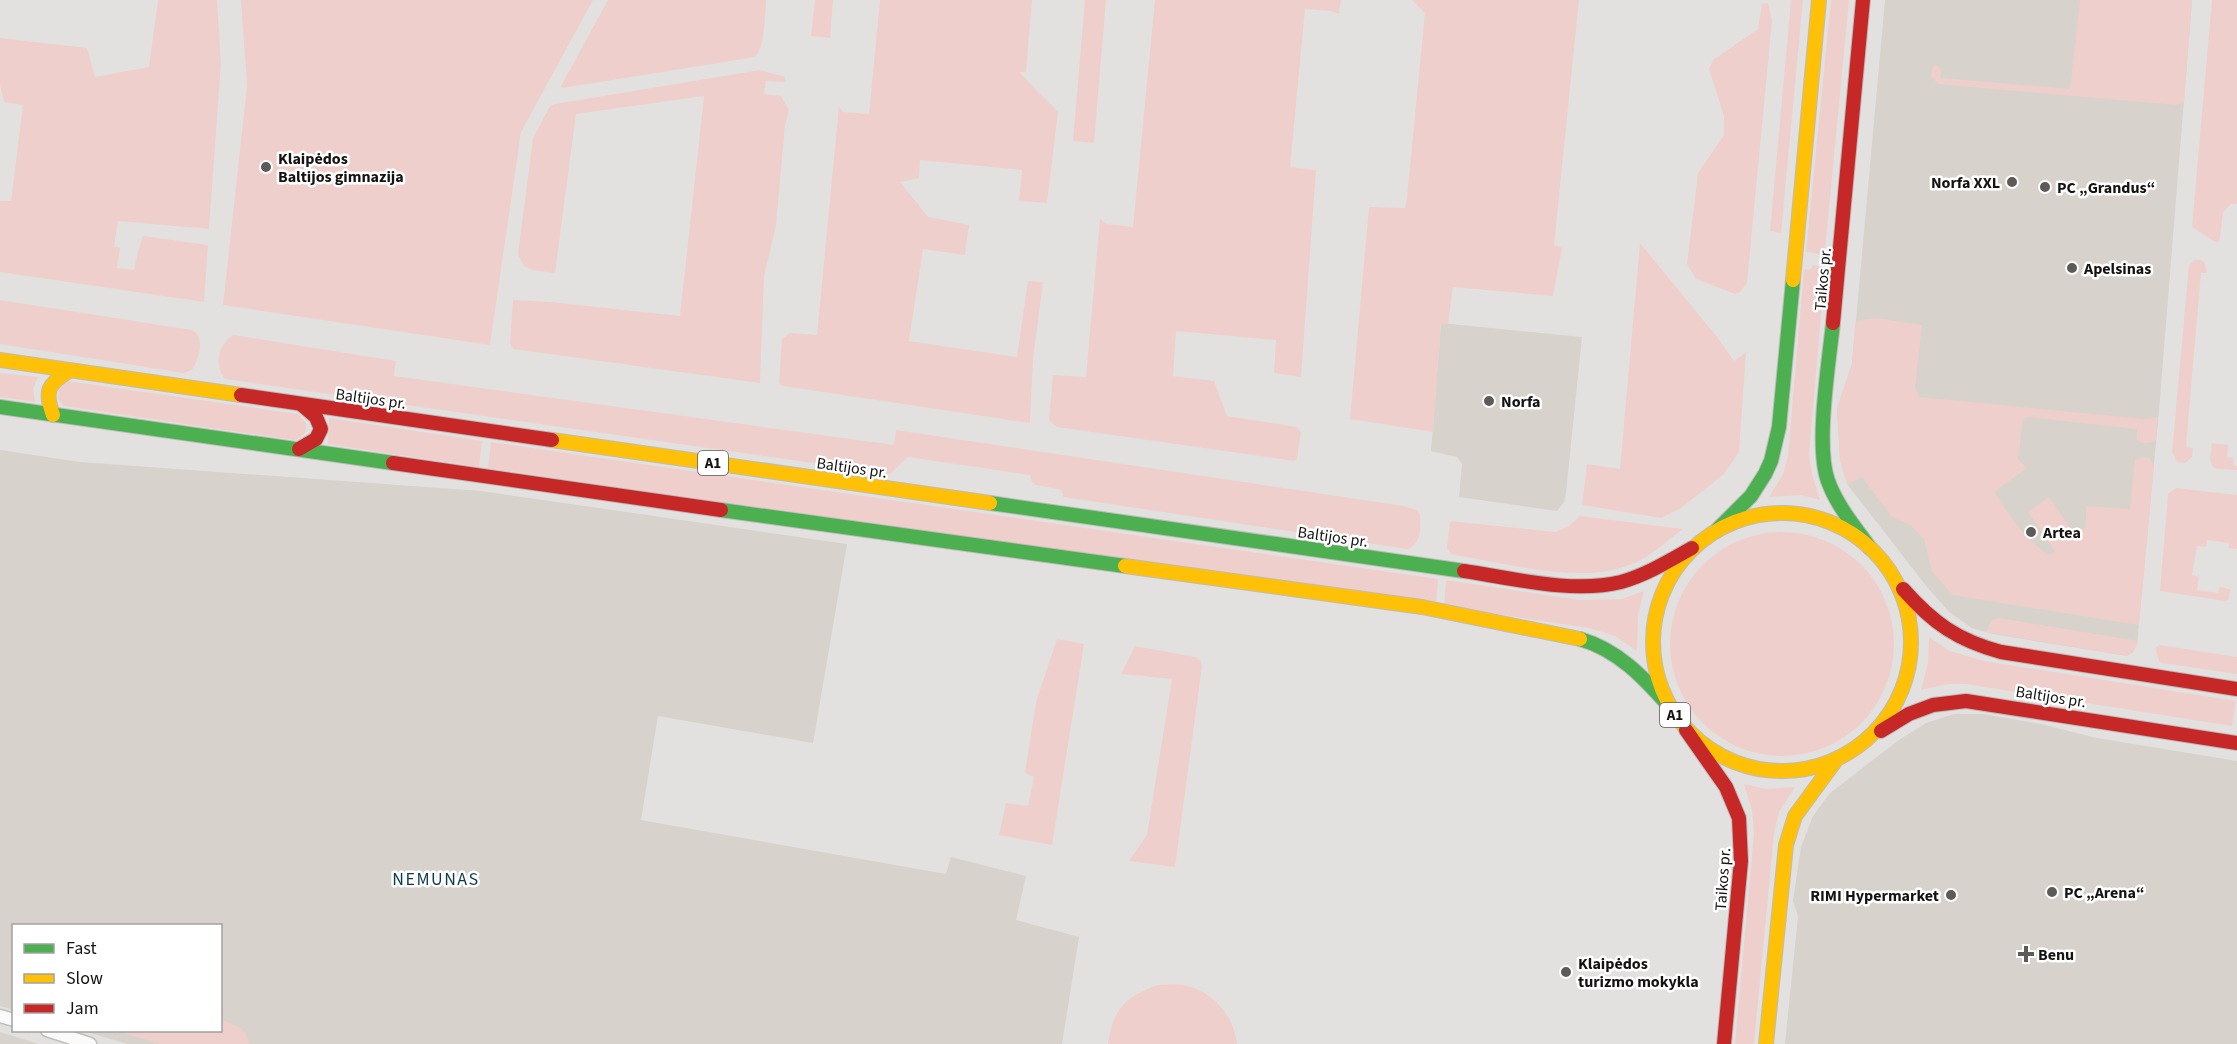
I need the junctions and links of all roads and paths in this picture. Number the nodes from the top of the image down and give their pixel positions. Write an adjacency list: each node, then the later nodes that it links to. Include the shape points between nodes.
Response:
1 (1819, 0): 9 (main road, Taikos pr., via 1775,450 1752,497)
2 (1863, 0): 11 (main road, Taikos pr., via 1823,454 1841,506)
3 (0, 360): 4 (main road, Baltijos pr. / A1)
4 (69, 371): 5 (main road, Baltijos pr. / A1); 7 (main road, via 52,381 46,392)
5 (302, 405): 8 (main road, via 317,417 321,433 314,443); 10 (main road, Baltijos pr. / A1, via 1568,586 1613,585 1638,578)
6 (0, 407): 7 (main road, A1)
7 (53, 415): 8 (main road, A1)
8 (299, 449): 14 (main road, A1, via 1422,607 1603,646 1622,658)
9 (1716, 531): 10 (main road, A1); 11 (main road, A1, via 1750,517 1805,515 1840,527)
10 (1692, 548): 14 (main road, A1, via 1674,570 1656,614 1655,673)
11 (1870, 548): 12 (main road, A1)
12 (1894, 580): 13 (main road, via 1925,615 1974,646); 16 (main road, A1, via 1910,627 1911,652 1898,700)
13 (2237, 689)
14 (1668, 705): 15 (main road, A1)
15 (1686, 730): 18 (main road, A1, via 1711,751 1762,770 1805,770); 21 (main road, Taikos pr. / A1, via 1726,787 1739,818 1741,861)
16 (1867, 740): 17 (main road, Baltijos pr., via 1909,714 1933,705 1966,701); 18 (main road, A1)
17 (2237, 743)
18 (1836, 760): 22 (main road, A1, via 1795,816 1786,844)
19 (53, 1032): 20 (street)
20 (90, 1044)
21 (1724, 1044)
22 (1766, 1044)

